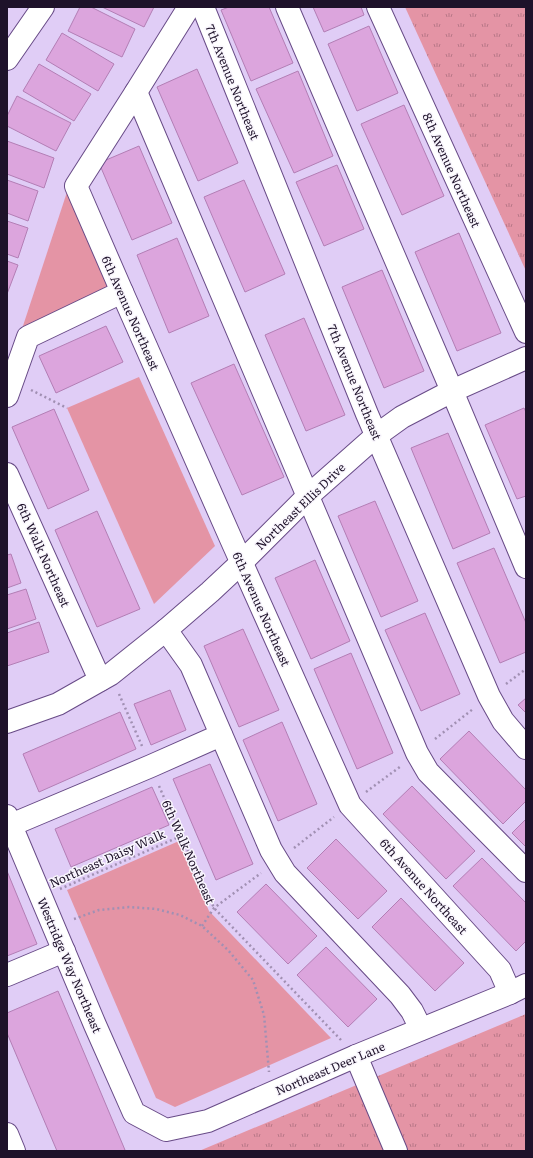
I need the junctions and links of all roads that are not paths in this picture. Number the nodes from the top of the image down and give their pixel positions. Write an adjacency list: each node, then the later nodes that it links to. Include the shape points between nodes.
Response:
1 (43, 7): 6 (street)
2 (189, 7): 7 (street)
3 (203, 7): 13 (street, 7th Avenue Northeast)
4 (287, 7): 12 (street)
5 (378, 7): 9 (street, 8th Avenue Northeast)
6 (7, 59)
7 (136, 92): 8 (street, 6th Avenue Northeast, via 76,186); 15 (street)
8 (122, 292): 11 (street, via 28,336); 16 (street, 6th Avenue Northeast)
9 (526, 332)
10 (526, 358): 12 (street, Northeast Ellis Drive)
11 (10, 388)
12 (452, 391): 13 (street, Northeast Ellis Drive, via 402,417); 17 (street)
13 (377, 435): 15 (street, Northeast Ellis Drive); 22 (street, 7th Avenue Northeast, via 489,696 503,721)
14 (7, 474): 19 (street, 6th Walk Northeast)
15 (308, 496): 16 (street, Northeast Ellis Drive); 24 (street, via 417,753 428,772)
16 (241, 563): 18 (street, Northeast Ellis Drive); 27 (street, 6th Avenue Northeast, via 350,805)
17 (526, 567)
18 (166, 630): 19 (street, Northeast Ellis Drive); 21 (street, via 191,665)
19 (105, 677): 20 (street, Northeast Ellis Drive, via 58,704)
20 (7, 722)
21 (220, 735): 23 (street, via 151,766); 28 (street, via 271,850 285,873 400,994)
22 (526, 748)
23 (9, 821): 25 (street, Westridge Way Northeast)
24 (526, 871)
25 (64, 951): 26 (street); 30 (street, Westridge Way Northeast)
26 (7, 975)
27 (518, 989): 28 (street, Northeast Deer Lane)
28 (421, 1029): 29 (street, Northeast Deer Lane)
29 (356, 1056): 30 (street, Northeast Deer Lane, via 208,1121 166,1130); 33 (street)
30 (134, 1113)
31 (7, 1134): 32 (street)
32 (14, 1151)
33 (396, 1151)

